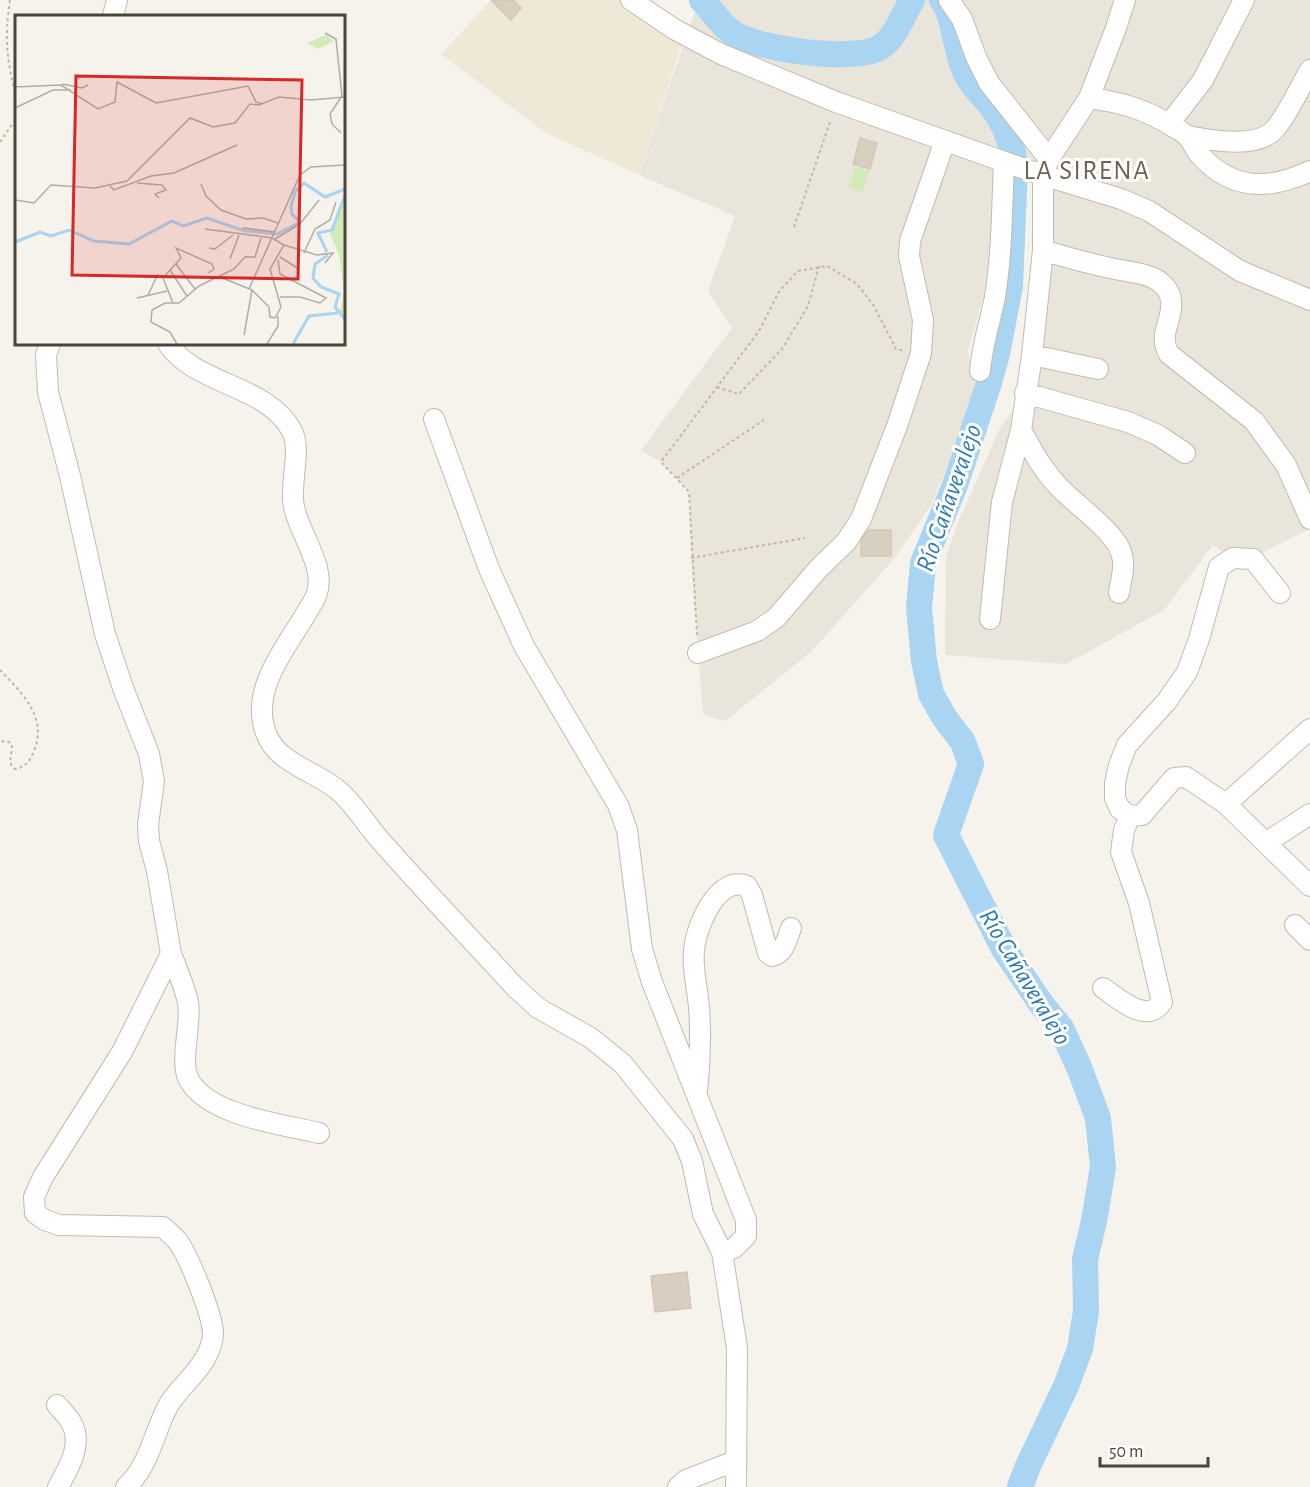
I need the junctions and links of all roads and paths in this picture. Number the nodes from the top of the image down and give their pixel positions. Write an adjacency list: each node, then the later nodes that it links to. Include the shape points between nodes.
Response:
1 (10, 0): 9 (path, via 5,33)
2 (117, 0): 7 (street)
3 (631, 0): 11 (street, via 721,54)
4 (949, 0): 18 (street, via 962,19 989,83)
5 (1125, 0): 10 (street)
6 (1244, 0): 13 (street, via 1203,80)
7 (113, 15)
8 (1310, 70): 14 (street, via 1279,123 1262,138 1248,141)
9 (15, 94)
10 (1089, 98): 13 (street, via 1131,105); 18 (street)
11 (836, 102): 15 (street); 20 (path)
12 (15, 120): 16 (path)
13 (1169, 124): 14 (street)
14 (1187, 136): 19 (street, via 1200,155 1222,174 1246,184 1272,184)
15 (945, 141): 17 (street); 44 (street, via 909,242 923,320 921,353 861,519 846,542 776,618 757,631)
16 (0, 142)
17 (1001, 161): 18 (street); 29 (street, via 1001,224 994,297)
18 (1041, 168): 21 (street); 23 (street, via 1149,211 1240,271)
19 (1310, 171)
20 (794, 227)
21 (1043, 250): 27 (street); 38 (street, via 1152,277 1167,287 1171,301 1163,337 1169,354 1254,421 1286,465)
22 (819, 266): 26 (path, via 827,266 857,284 874,306); 30 (path, via 798,271 780,290 759,331); 30 (path, via 808,306 782,349 739,394)
23 (1310, 300)
24 (50, 345): 56 (street, via 46,355 48,392 105,634 148,754 154,782 149,841)
25 (169, 345): 60 (street, via 176,355 283,416 293,433 294,507 319,577 318,592 272,670 262,698 266,734 276,750 339,791 515,987 538,1008 591,1038 623,1064 683,1139 692,1161 703,1214)
26 (896, 349)
27 (1032, 356): 28 (street); 31 (street)
28 (1098, 369)
29 (980, 371)
30 (717, 387): 36 (path, via 662,462)
31 (1025, 393): 34 (street); 35 (street, via 1128,422)
32 (434, 419): 58 (street, via 489,569 524,646 618,805 627,830 642,949)
33 (764, 420): 36 (path)
34 (1021, 430): 41 (street, via 1059,488 1111,535 1121,550 1124,565); 43 (street, via 1002,502)
35 (1185, 453)
36 (677, 478): 40 (path, via 689,492)
37 (1310, 481): 38 (street)
38 (1309, 516)
39 (805, 538): 40 (path)
40 (691, 558): 44 (path)
41 (1119, 593)
42 (1280, 593): 50 (street, via 1253,559 1233,558 1220,567 1187,672 1127,745 1119,765 1115,798 1120,809)
43 (990, 619)
44 (698, 653)
45 (0, 670): 47 (path, via 23,694 38,729 36,744 23,768 12,767 12,745)
46 (1310, 729): 48 (street)
47 (0, 743)
48 (1226, 804): 50 (street, via 1186,777 1174,778 1142,815); 51 (street)
49 (1310, 814): 51 (street)
50 (1130, 816): 57 (street, via 1121,852 1139,903 1162,1002 1151,1012 1140,1011)
51 (1266, 842): 52 (street)
52 (1310, 886)
53 (1295, 925): 55 (street)
54 (791, 928): 58 (street, via 782,951 772,956 768,953 752,895 740,883 730,886 707,908 694,944 700,1038)
55 (1310, 940)
56 (171, 954): 59 (street, via 188,1003 189,1079 209,1101 233,1113); 64 (street, via 122,1052 34,1197 35,1213 59,1225 163,1227 179,1243 210,1314 213,1335 206,1356 169,1404 148,1457)
57 (1103, 988)
58 (697, 1095): 60 (street, via 746,1220 746,1236 734,1248)
59 (319, 1133)
60 (722, 1252): 62 (street, via 737,1348)
61 (57, 1405): 63 (street, via 73,1425 76,1444)
62 (735, 1461): 65 (street, via 686,1480); 66 (street)
63 (58, 1487)
64 (126, 1487)
65 (678, 1487)
66 (736, 1487)

